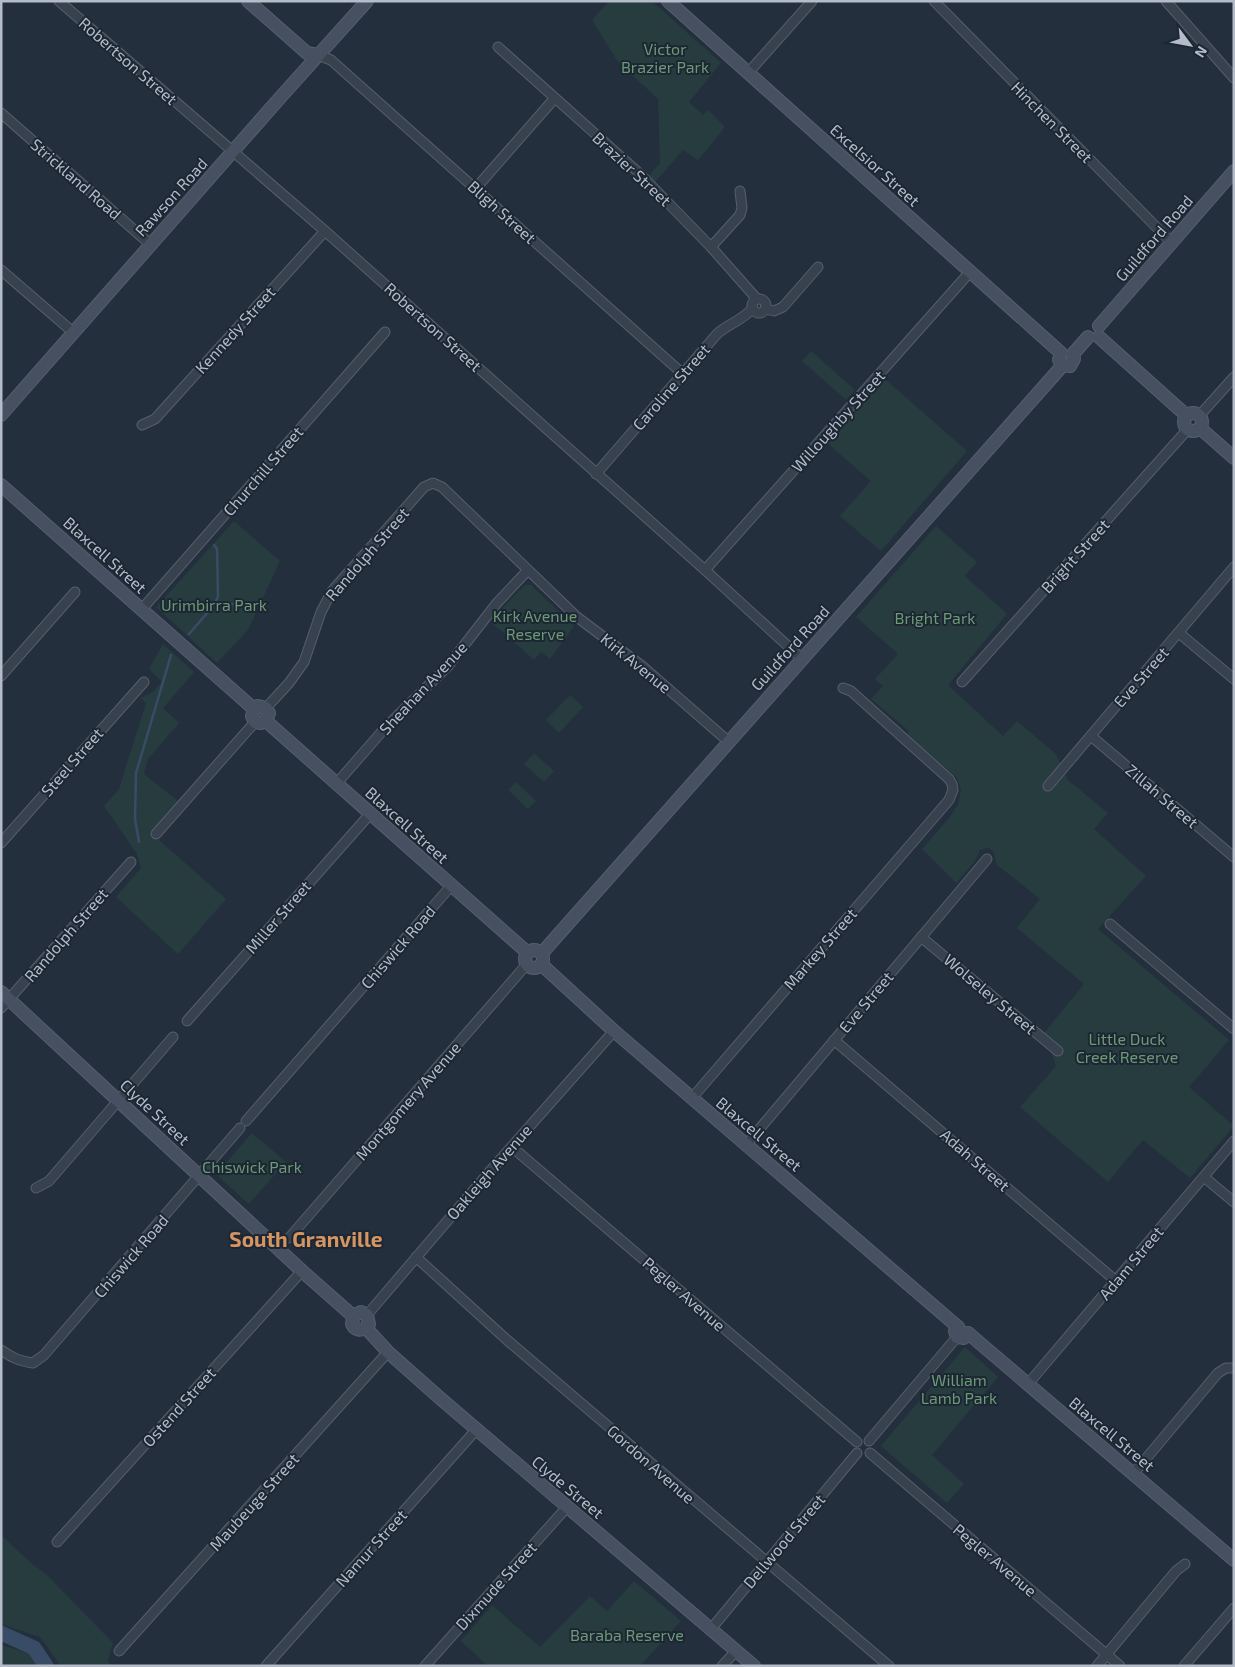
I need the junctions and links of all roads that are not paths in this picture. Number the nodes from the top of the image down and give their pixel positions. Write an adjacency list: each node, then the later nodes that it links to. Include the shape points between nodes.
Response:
1 (59, 1): 14 (street, Robertson Street)
2 (248, 1): 9 (street, via 307,53)
3 (367, 1): 9 (street, Rawson Road)
4 (668, 1): 10 (street, Excelsior Street)
5 (812, 1): 10 (street)
6 (934, 1): 19 (street, Hinchen Street)
7 (1166, 1): 11 (street)
8 (498, 47): 12 (street, Brazier Street)
9 (318, 55): 14 (street, Rawson Road); 16 (street, Bligh Street, via 331,60)
10 (748, 73): 24 (street, Excelsior Street)
11 (1234, 78)
12 (554, 99): 16 (street); 21 (street, Brazier Street, via 639,173)
13 (1, 113): 20 (street, Strickland Road)
14 (232, 152): 18 (street, Robertson Street); 20 (street, Rawson Road)
15 (1234, 171): 19 (street, Guildford Road)
16 (476, 188): 32 (street, Bligh Street)
17 (740, 192): 21 (street, via 740,215)
18 (325, 231): 36 (street, Kennedy Street, via 155,419); 38 (street, Robertson Street)
19 (1171, 242): 30 (street, Guildford Road)
20 (150, 244): 29 (street, Rawson Road)
21 (711, 247): 25 (street, Brazier Street)
22 (818, 266): 27 (street, via 783,307)
23 (1, 270): 29 (street)
24 (970, 272): 31 (street, Excelsior Street); 43 (street, Willoughby Street)
25 (758, 299): 26 (street, via 753,302); 27 (street, via 765,303)
26 (753, 308): 27 (street, via 760,312); 32 (street, Caroline Street, via 721,331)
27 (764, 309)
28 (385, 332): 45 (street, Churchill Street)
29 (74, 333): 34 (street, Rawson Road)
30 (1096, 333): 31 (street, Guildford Road); 35 (street)
31 (1066, 358): 47 (street, Guildford Road)
32 (683, 374): 38 (street, Caroline Street)
33 (1234, 377): 35 (street, Bright Street)
34 (1, 415)
35 (1194, 422): 37 (street); 51 (street, Bright Street)
36 (142, 424)
37 (1234, 458)
38 (596, 474): 43 (street, Robertson Street)
39 (434, 483): 42 (street, Kirk Avenue); 53 (street, Randolph Street, via 424,487 332,590 304,662)
40 (1, 485): 45 (street, Blaxcell Street)
41 (1234, 567): 46 (street, Eve Street)
42 (528, 570): 55 (street, Kirk Avenue, via 577,617 648,672); 56 (street, Sheahan Avenue, via 497,602 448,666 385,728)
43 (705, 570): 47 (street, Robertson Street)
44 (75, 592): 48 (street)
45 (142, 609): 53 (street, Blaxcell Street)
46 (1179, 633): 49 (street); 54 (street, Eve Street)
47 (802, 659): 55 (street, Guildford Road)
48 (1, 676)
49 (1234, 679)
50 (144, 682): 60 (street, Steel Street)
51 (962, 682)
52 (843, 688): 76 (street, Markey Street, via 851,691 949,780 953,790 949,800)
53 (260, 715): 56 (street, Blaxcell Street); 59 (street, Randolph Street)
54 (1091, 736): 57 (street, Eve Street); 61 (street, Zillah Street)
55 (729, 742): 68 (street, Guildford Road)
56 (336, 783): 58 (street, Blaxcell Street)
57 (1048, 786)
58 (370, 814): 64 (street, Blaxcell Street); 70 (street, Miller Street)
59 (156, 834)
60 (1, 843)
61 (1234, 857)
62 (988, 859): 66 (street, Eve Street)
63 (131, 862): 69 (street, Randolph Street)
64 (451, 886): 67 (street, Blaxcell Street); 81 (street, Chiswick Road)
65 (1110, 924): 71 (street)
66 (921, 937): 74 (street, Eve Street); 75 (street, Wolseley Street)
67 (527, 958): 68 (street, via 530,950 537,950); 85 (street, Montgomery Avenue)
68 (542, 959): 72 (street, Blaxcell Street)
69 (4, 1000): 77 (street, Clyde Street)
70 (187, 1021)
71 (1234, 1029)
72 (614, 1030): 76 (street, Blaxcell Street); 80 (street, Oakleigh Avenue)
73 (173, 1037): 77 (street)
74 (834, 1040): 79 (street, Eve Street); 88 (street, Adah Street)
75 (1058, 1051)
76 (692, 1098): 79 (street, Blaxcell Street)
77 (119, 1101): 81 (street, Clyde Street); 83 (street, via 49,1181)
78 (1234, 1141): 82 (street, Adam Street)
79 (746, 1145): 92 (street, Blaxcell Street)
80 (512, 1147): 86 (street, Oakleigh Avenue); 99 (street, Pegler Avenue)
81 (200, 1176): 87 (street, Clyde Street); 93 (street, Chiswick Road, via 44,1355 33,1363 11,1358)
82 (1204, 1177): 84 (street); 88 (street, Adam Street)
83 (36, 1188)
84 (1234, 1202)
85 (289, 1238)
86 (416, 1257): 89 (street, Oakleigh Avenue); 106 (street, Gordon Avenue, via 507,1340)
87 (302, 1271): 90 (street, Clyde Street); 104 (street, Ostend Street)
88 (1116, 1281): 96 (street, Adam Street)
89 (367, 1315): 90 (street, via 362,1312); 91 (street, via 369,1324)
90 (353, 1316): 91 (street, via 353,1326 358,1330)
91 (366, 1328): 94 (street, Clyde Street)
92 (961, 1332): 96 (street, Blaxcell Street); 98 (street)
93 (1, 1350)
94 (388, 1352): 97 (street, Clyde Street); 111 (street, Maubeuge Street)
95 (1234, 1368): 102 (street, via 1218,1373)
96 (1028, 1384): 102 (street, Blaxcell Street)
97 (476, 1430): 103 (street, Clyde Street); 113 (street, Namur Street)
98 (869, 1441): 99 (street); 101 (street)
99 (857, 1442): 100 (street)
100 (857, 1453): 101 (street, via 863,1456); 106 (street, Dellwood Street)
101 (870, 1453): 112 (street, Pegler Avenue)
102 (1133, 1474): 105 (street, Blaxcell Street)
103 (567, 1506): 109 (street, Clyde Street); 114 (street, Dixmude Street)
104 (57, 1542)
105 (1234, 1560)
106 (767, 1563): 109 (street, Dellwood Street); 117 (street, Gordon Avenue)
107 (1185, 1564): 112 (street)
108 (1234, 1608): 120 (street)
109 (711, 1629): 110 (street, Clyde Street)
110 (736, 1650): 115 (street); 116 (street, Clyde Street)
111 (119, 1651)
112 (1107, 1654): 118 (street); 119 (street, Pegler Avenue)
113 (266, 1666)
114 (425, 1666)
115 (722, 1666)
116 (754, 1666)
117 (888, 1666)
118 (1097, 1666)
119 (1120, 1666)
120 (1184, 1666)

